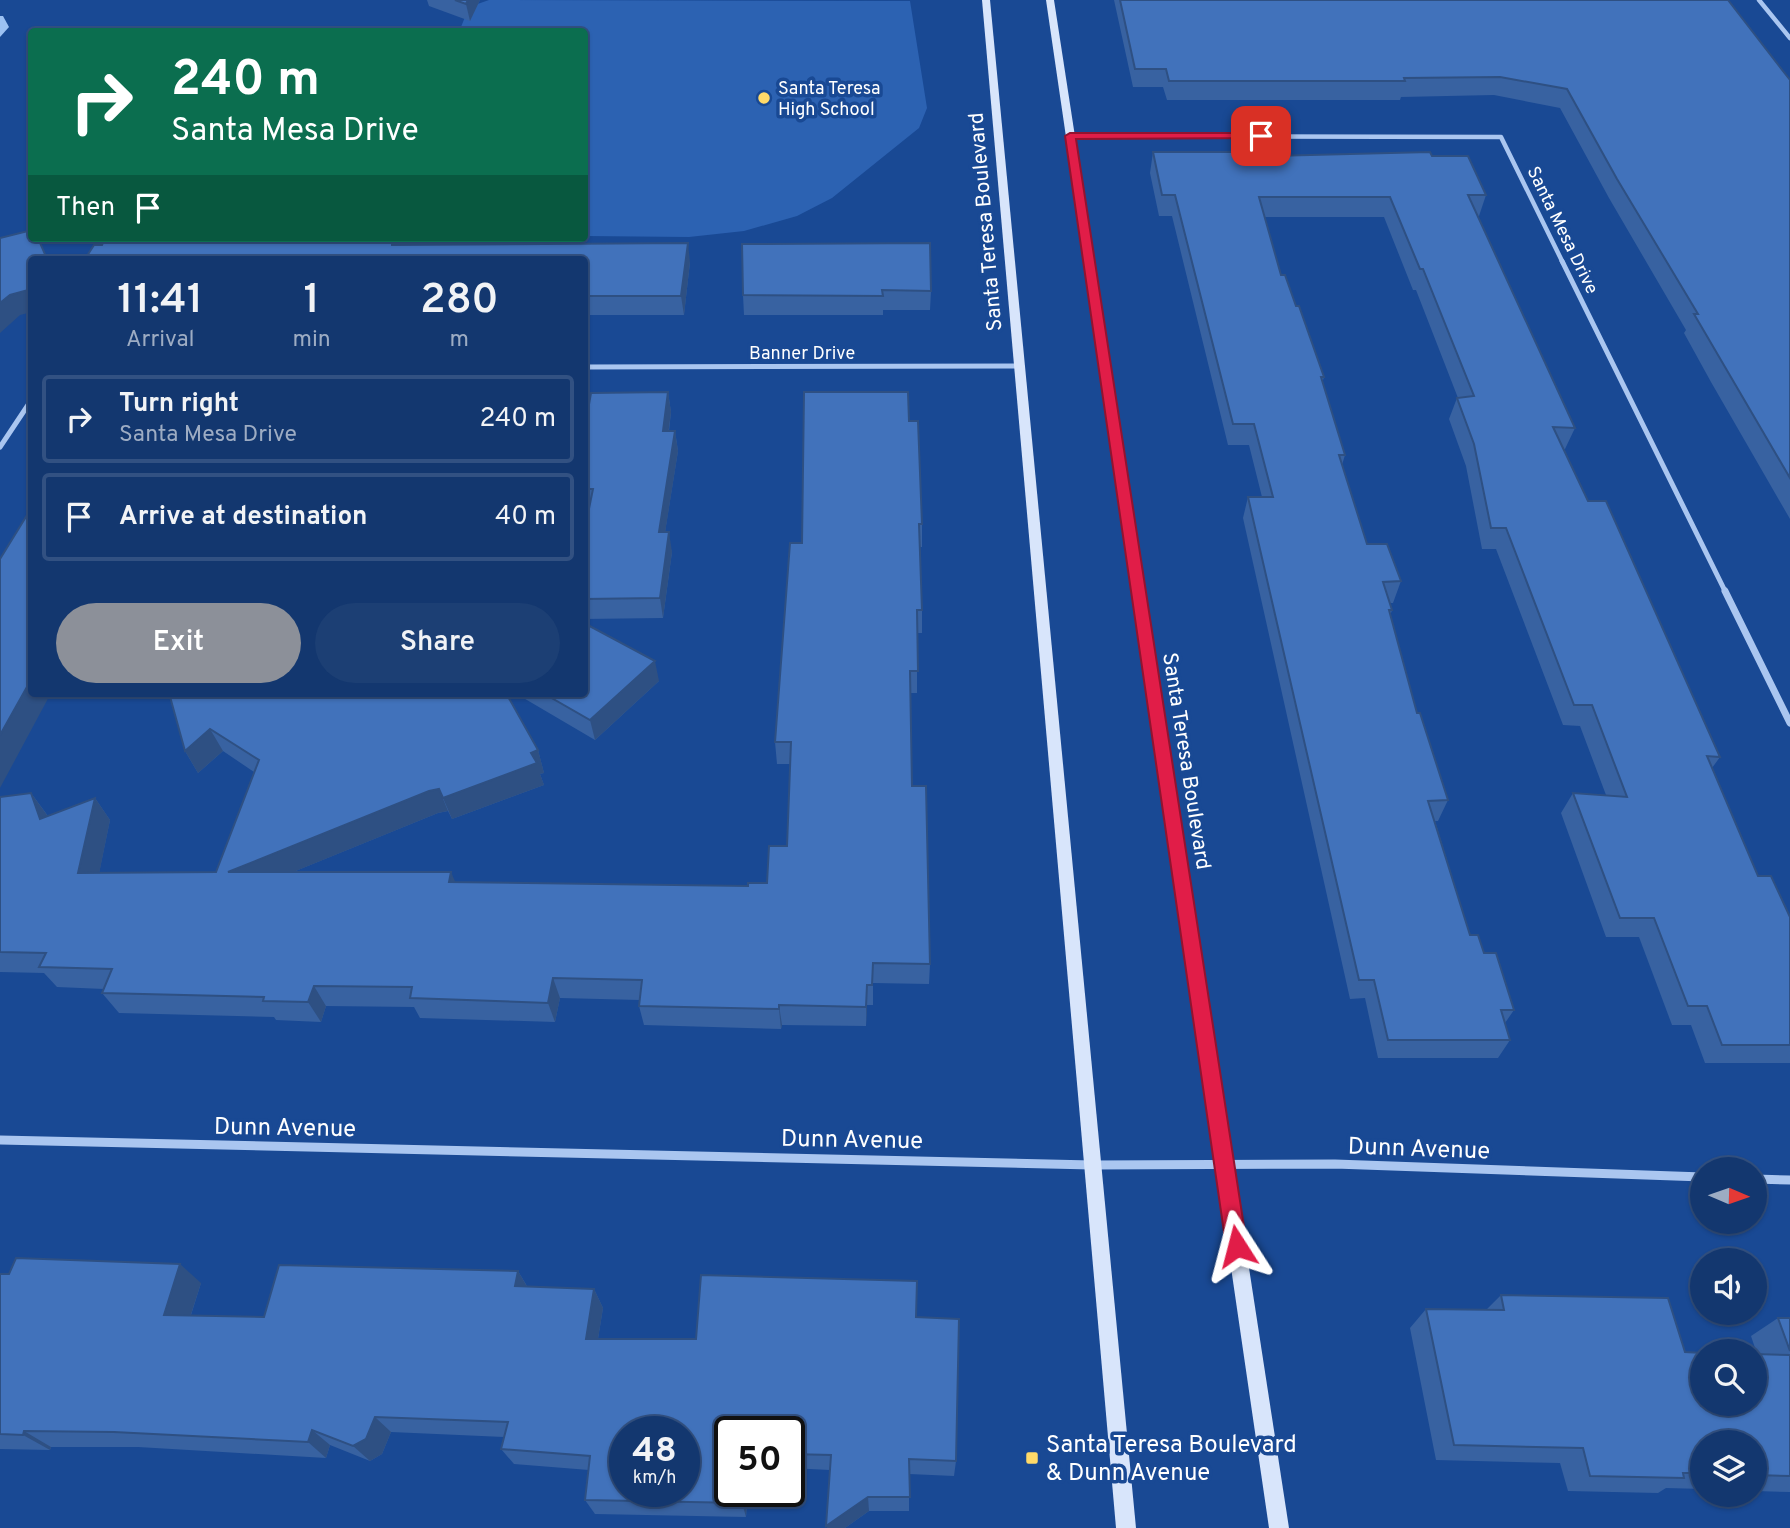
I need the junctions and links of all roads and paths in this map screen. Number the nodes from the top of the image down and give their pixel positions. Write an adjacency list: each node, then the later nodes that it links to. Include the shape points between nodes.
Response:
1 (986, 0): 6 (main road, Santa Teresa Boulevard)
2 (1050, 0): 5 (main road, Santa Teresa Boulevard)
3 (1759, 0): 4 (street)
4 (1790, 38)
5 (1070, 136): 10 (street, Santa Mesa Drive, via 1501,137); 13 (main road, Santa Teresa Boulevard)
6 (1020, 366): 7 (street, Banner Drive); 12 (main road, Santa Teresa Boulevard)
7 (588, 367)
8 (28, 405): 9 (street)
9 (0, 447)
10 (1790, 723)
11 (0, 1140): 12 (street, Dunn Avenue)
12 (1092, 1165): 13 (street, Dunn Avenue); 17 (main road, Santa Teresa Boulevard)
13 (1224, 1167): 14 (street, Dunn Avenue, via 1335,1164); 18 (main road, Santa Teresa Boulevard)
14 (1690, 1177)
15 (1768, 1179): 16 (street)
16 (1790, 1180)
17 (1126, 1528)
18 (1279, 1528)

